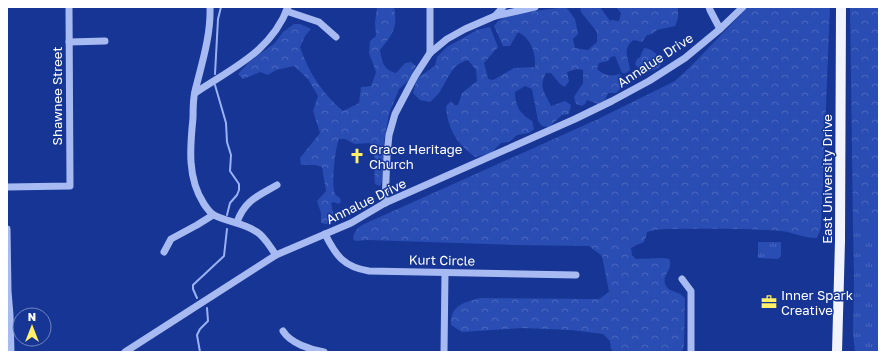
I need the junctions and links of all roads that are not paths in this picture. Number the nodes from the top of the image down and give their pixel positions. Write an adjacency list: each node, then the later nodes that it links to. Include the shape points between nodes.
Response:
1 (69, 7): 14 (street, Shawnee Street)
2 (210, 7): 16 (street, via 211,19 205,54)
3 (430, 7): 15 (street)
4 (503, 7): 10 (street)
5 (535, 7): 10 (street)
6 (709, 7): 11 (street)
7 (743, 7): 11 (street, Annalue Drive)
8 (840, 7): 36 (main road, East University Drive, via 840,241)
9 (287, 9): 12 (street, via 319,22); 16 (street, via 270,39 261,49)
10 (495, 16): 15 (street, via 447,39)
11 (720, 29): 19 (street, Annalue Drive, via 685,58 612,101)
12 (336, 37)
13 (105, 41): 14 (street)
14 (69, 42): 18 (street, Shawnee Street, via 70,186)
15 (430, 53): 19 (street, via 395,114 389,134)
16 (195, 93): 20 (street, via 191,170 195,186)
17 (277, 185): 21 (street, via 244,206)
18 (7, 187)
19 (385, 203): 23 (street, Annalue Drive)
20 (213, 215): 21 (street); 24 (street, via 171,239)
21 (236, 222): 25 (street, via 257,232)
22 (7, 229): 29 (street)
23 (325, 234): 25 (street, Annalue Drive); 26 (street, Kurt Circle, via 339,257 358,269)
24 (164, 252)
25 (276, 255): 32 (street, Annalue Drive)
26 (445, 273): 27 (street, Kurt Circle); 34 (street)
27 (576, 274)
28 (682, 279): 35 (street, via 690,291)
29 (7, 291): 31 (street)
30 (283, 331): 33 (street, via 289,339)
31 (11, 352)
32 (125, 352)
33 (324, 352)
34 (444, 352)
35 (691, 352)
36 (837, 352)

